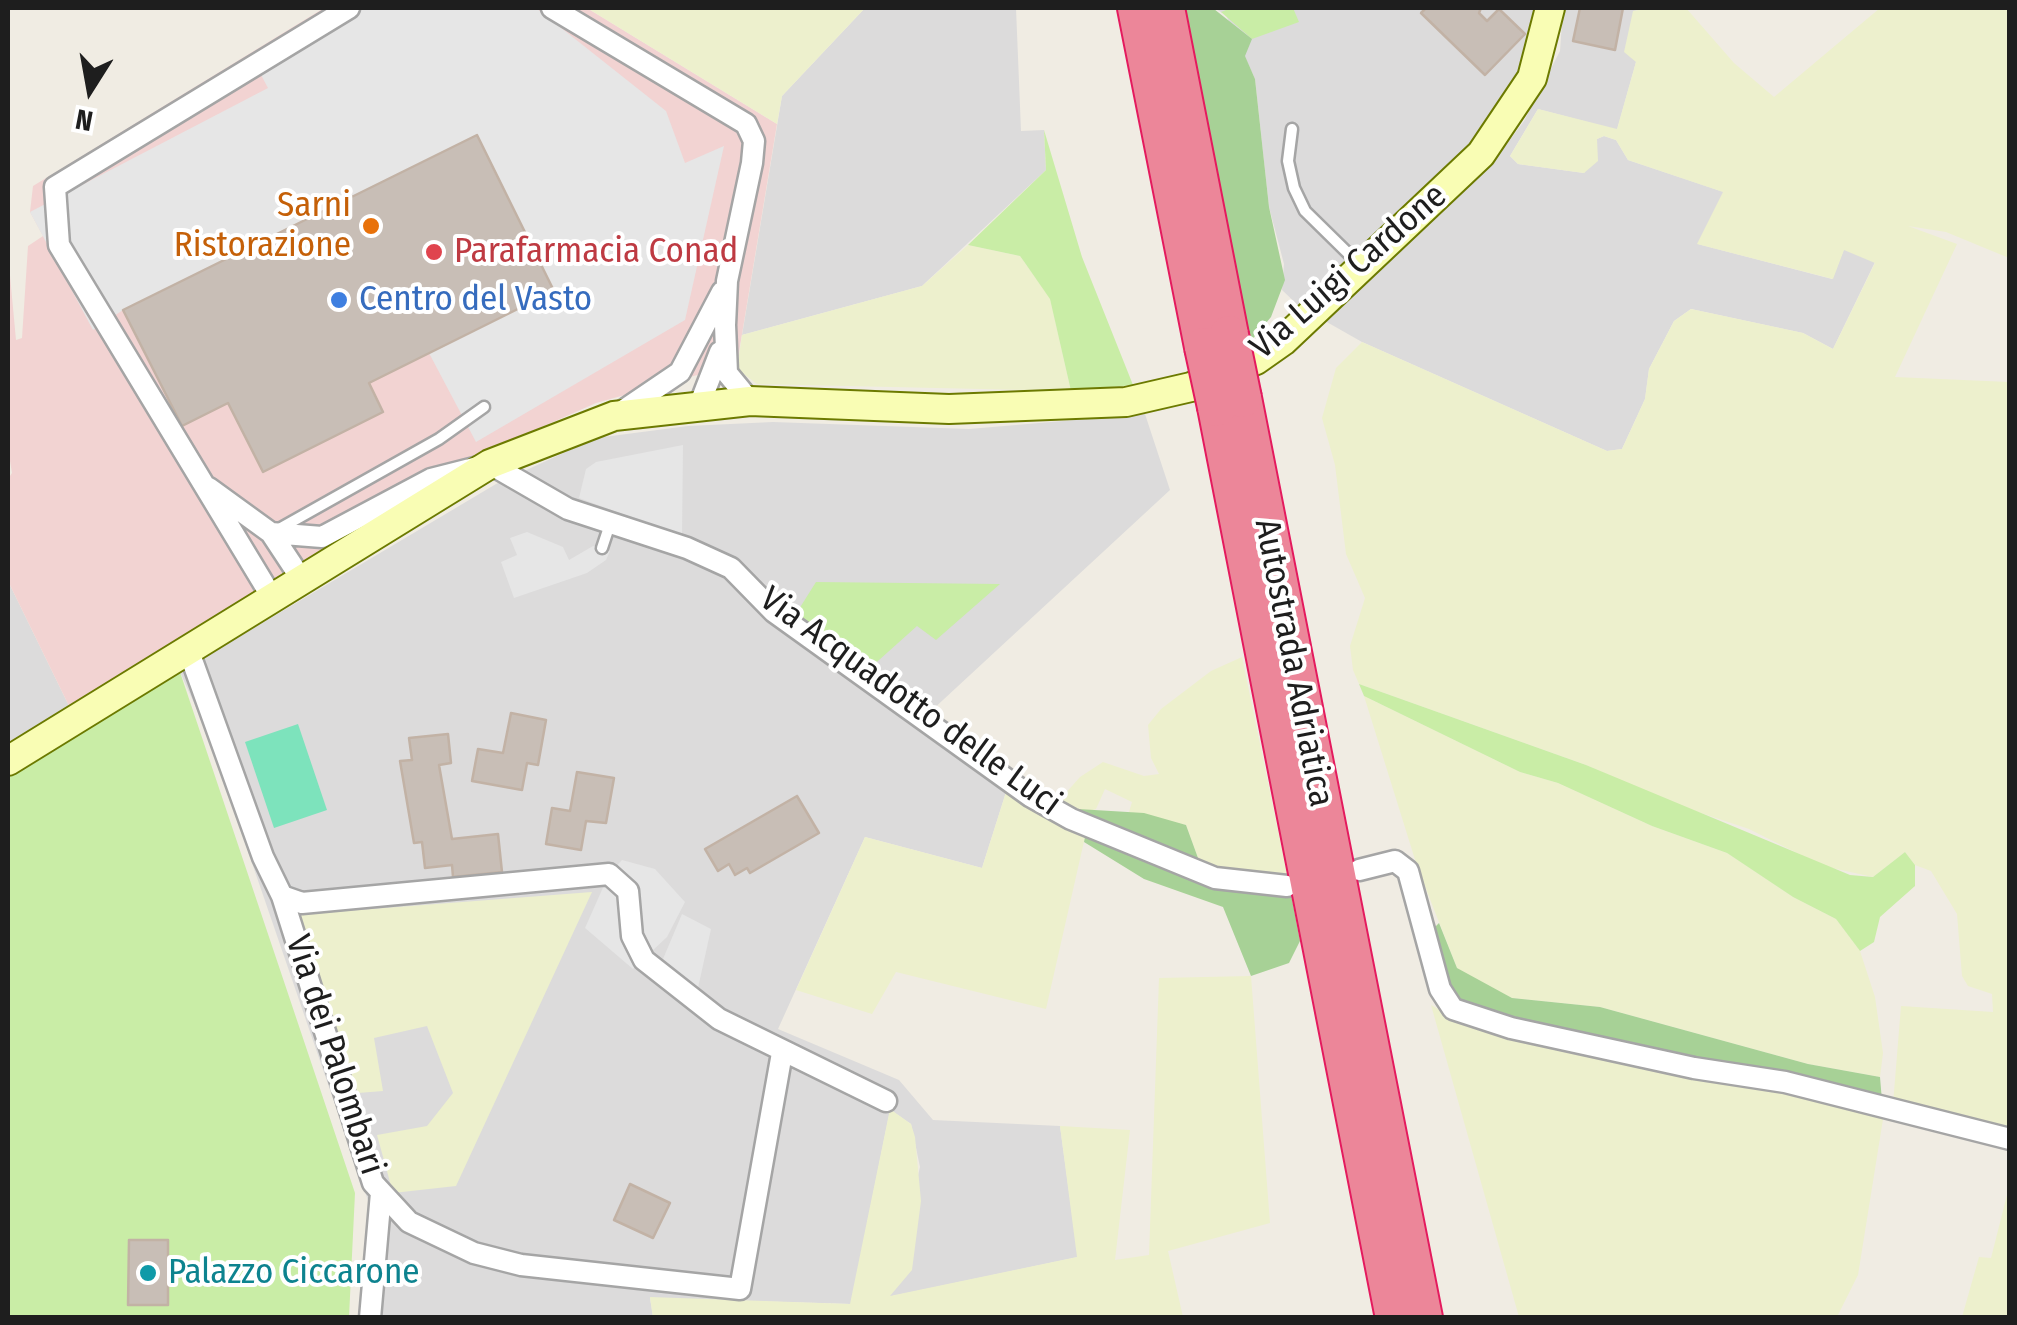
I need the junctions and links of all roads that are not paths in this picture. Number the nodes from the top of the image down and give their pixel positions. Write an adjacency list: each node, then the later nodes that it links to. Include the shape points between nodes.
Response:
1 (349, 8): 16 (street, via 56,188 59,245)
2 (552, 8): 8 (street, Via Luigi Cardone, via 746,124 754,141 752,163)
3 (1137, 8): 9 (highway, Autostrada Adriatica)
4 (1165, 8): 9 (highway, Autostrada Adriatica)
5 (1550, 8): 7 (main road, Via Luigi Cardone, via 1532,78 1510,116 1481,154)
6 (1292, 128): 7 (lane, via 1288,161 1306,212)
7 (1362, 267): 10 (main road, Via Luigi Cardone, via 1256,360 1159,398 1024,409)
8 (716, 325): 10 (street, Via Luigi Cardone, via 727,373); 12 (street, Via Luigi Cardone, via 695,378); 14 (street, Via Luigi Cardone, via 680,372)
9 (1217, 341): 11 (highway, Autostrada Adriatica, bridge)
10 (750, 400): 12 (main road, Via Luigi Cardone)
11 (1229, 402): 32 (highway, Autostrada Adriatica); 33 (highway, Autostrada Adriatica)
12 (699, 406): 14 (main road, Via Luigi Cardone)
13 (484, 408): 18 (lane)
14 (614, 416): 15 (main road, Via Luigi Cardone)
15 (490, 464): 17 (street, Via Acquadotto delle Luci, via 568,509); 18 (street, Via Luigi Cardone, via 431,479 322,536); 20 (main road, Via Luigi Cardone)
16 (197, 479): 18 (street); 21 (street)
17 (610, 523): 19 (lane); 25 (street, Via Acquadotto delle Luci, via 731,568 774,612 1071,819 1216,878)
18 (271, 533): 20 (street)
19 (602, 548)
20 (302, 580): 21 (main road, Via Luigi Cardone)
21 (273, 598): 22 (main road, Via Luigi Cardone)
22 (188, 649): 23 (main road, Via Luigi Cardone); 26 (street, Via dei Palombari)
23 (8, 762)
24 (1359, 870): 29 (street, via 1394,862 1408,871 1440,989 1454,1010)
25 (1286, 886)
26 (282, 896): 27 (street, Via dei Palombari, via 302,903 609,874 628,891 632,936 644,960 719,1019); 30 (street, Via dei Palombari, via 362,1152)
27 (782, 1053): 28 (street, Via dei Palombari); 30 (street, Via dei Palombari, via 740,1289 521,1265 474,1253 409,1222)
28 (886, 1101)
29 (2010, 1139)
30 (381, 1193): 31 (street)
31 (370, 1318)
32 (1394, 1318)
33 (1423, 1318)

